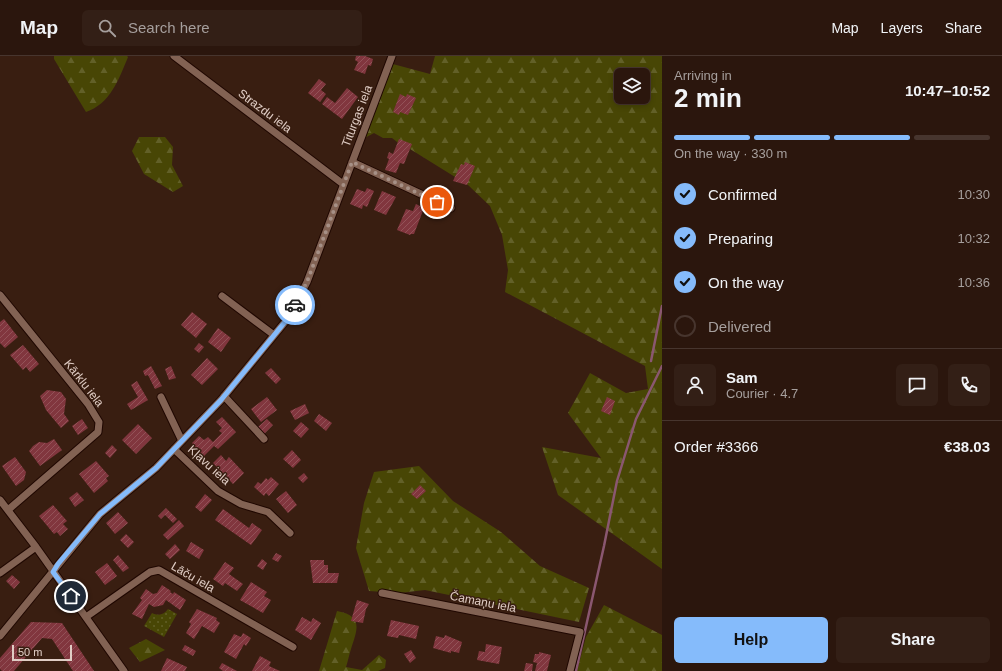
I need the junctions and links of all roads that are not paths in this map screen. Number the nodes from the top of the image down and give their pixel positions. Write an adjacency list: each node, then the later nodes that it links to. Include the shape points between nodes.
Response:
1 (174, 56): 4 (street, Strazdu iela)
2 (392, 56): 3 (street, Titurgas iela)
3 (352, 162): 4 (street, Titurgas iela); 5 (street)
4 (343, 184): 8 (street, Titurgas iela, via 307,282 289,317)
5 (451, 208)
6 (0, 295): 15 (street, Kārklu iela, via 88,404 99,422 98,432)
7 (222, 296): 8 (street)
8 (274, 335): 9 (street, Titurgas iela)
9 (224, 396): 11 (street); 12 (street, Titurgas iela)
10 (160, 397): 12 (street)
11 (264, 439)
12 (182, 441): 13 (street, Titurgas iela)
13 (174, 449): 16 (street, Kļavu iela, via 218,490 241,504 268,512); 18 (street, Titurgas iela, via 156,468 100,514)
14 (0, 500): 15 (street)
15 (8, 510): 17 (street)
16 (290, 533)
17 (36, 547): 18 (street); 19 (street)
18 (53, 572): 21 (street); 22 (street, Titurgas iela)
19 (0, 573)
20 (382, 593): 25 (street, Čamaņu iela, via 580,632)
21 (86, 617): 23 (street, Lāču iela, via 150,572 159,570); 24 (street)
22 (0, 636)
23 (293, 647)
24 (124, 671)
25 (570, 671)

